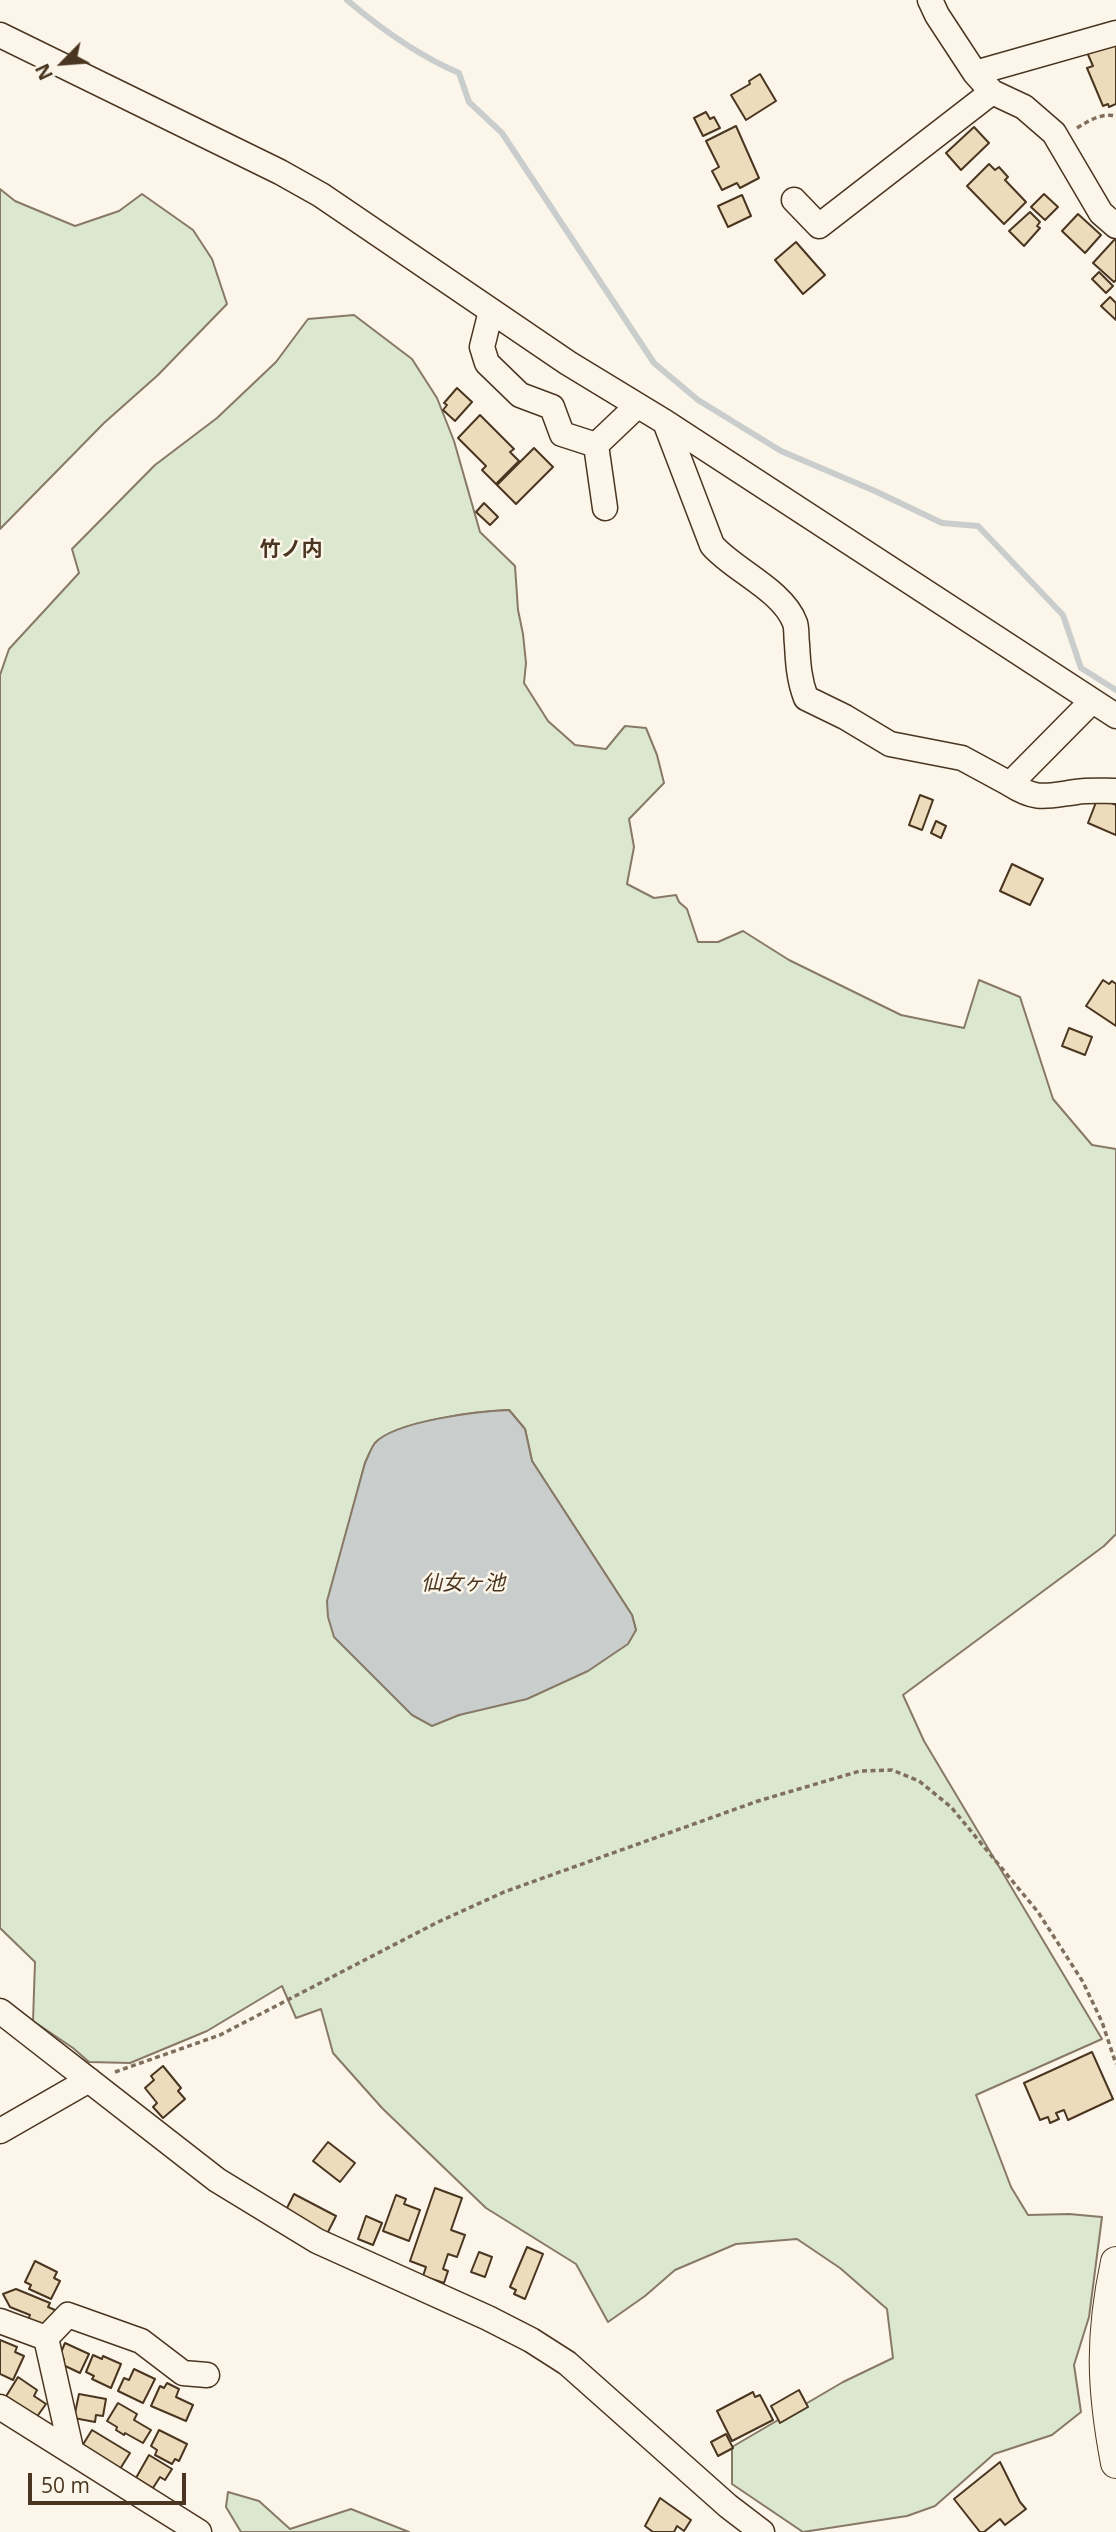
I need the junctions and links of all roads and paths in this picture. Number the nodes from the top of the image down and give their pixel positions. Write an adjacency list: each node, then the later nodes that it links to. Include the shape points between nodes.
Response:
1 (930, 0): 4 (street)
2 (1116, 33): 4 (street)
3 (0, 35): 10 (street, via 321,195)
4 (975, 73): 5 (street)
5 (992, 92): 7 (street, via 1024,107); 8 (street, via 819,226)
6 (1116, 116): 7 (path, via 1106,114)
7 (1057, 138): 9 (street, via 1101,213)
8 (794, 200)
9 (1116, 226)
10 (491, 311): 11 (street); 13 (street, via 482,347 487,363 520,395 552,407 562,434)
11 (637, 406): 12 (street); 13 (street)
12 (665, 422): 15 (street); 17 (street, via 712,545 755,578 795,623 799,680 806,698 890,744 962,758)
13 (596, 445): 14 (street)
14 (605, 508)
15 (1093, 701): 16 (street); 17 (street)
16 (1116, 716)
17 (1018, 789): 18 (street, via 1050,798 1073,792)
18 (1116, 791)
19 (0, 2011): 21 (street)
20 (1116, 2064): 21 (path, via 1083,1982 1038,1912 951,1807 919,1781 892,1770 860,1771 758,1801 504,1892 220,2035)
21 (89, 2080): 22 (street); 31 (street, via 217,2180 317,2241 488,2318 567,2363)
22 (0, 2131)
23 (1116, 2262): 29 (main road, via 1103,2361 1106,2413)
24 (0, 2321): 25 (street)
25 (46, 2338): 26 (street, via 68,2315 141,2341 183,2373); 28 (street)
26 (207, 2375)
27 (0, 2407): 28 (street)
28 (71, 2449): 30 (street)
29 (1116, 2463)
30 (199, 2532)
31 (762, 2532)

